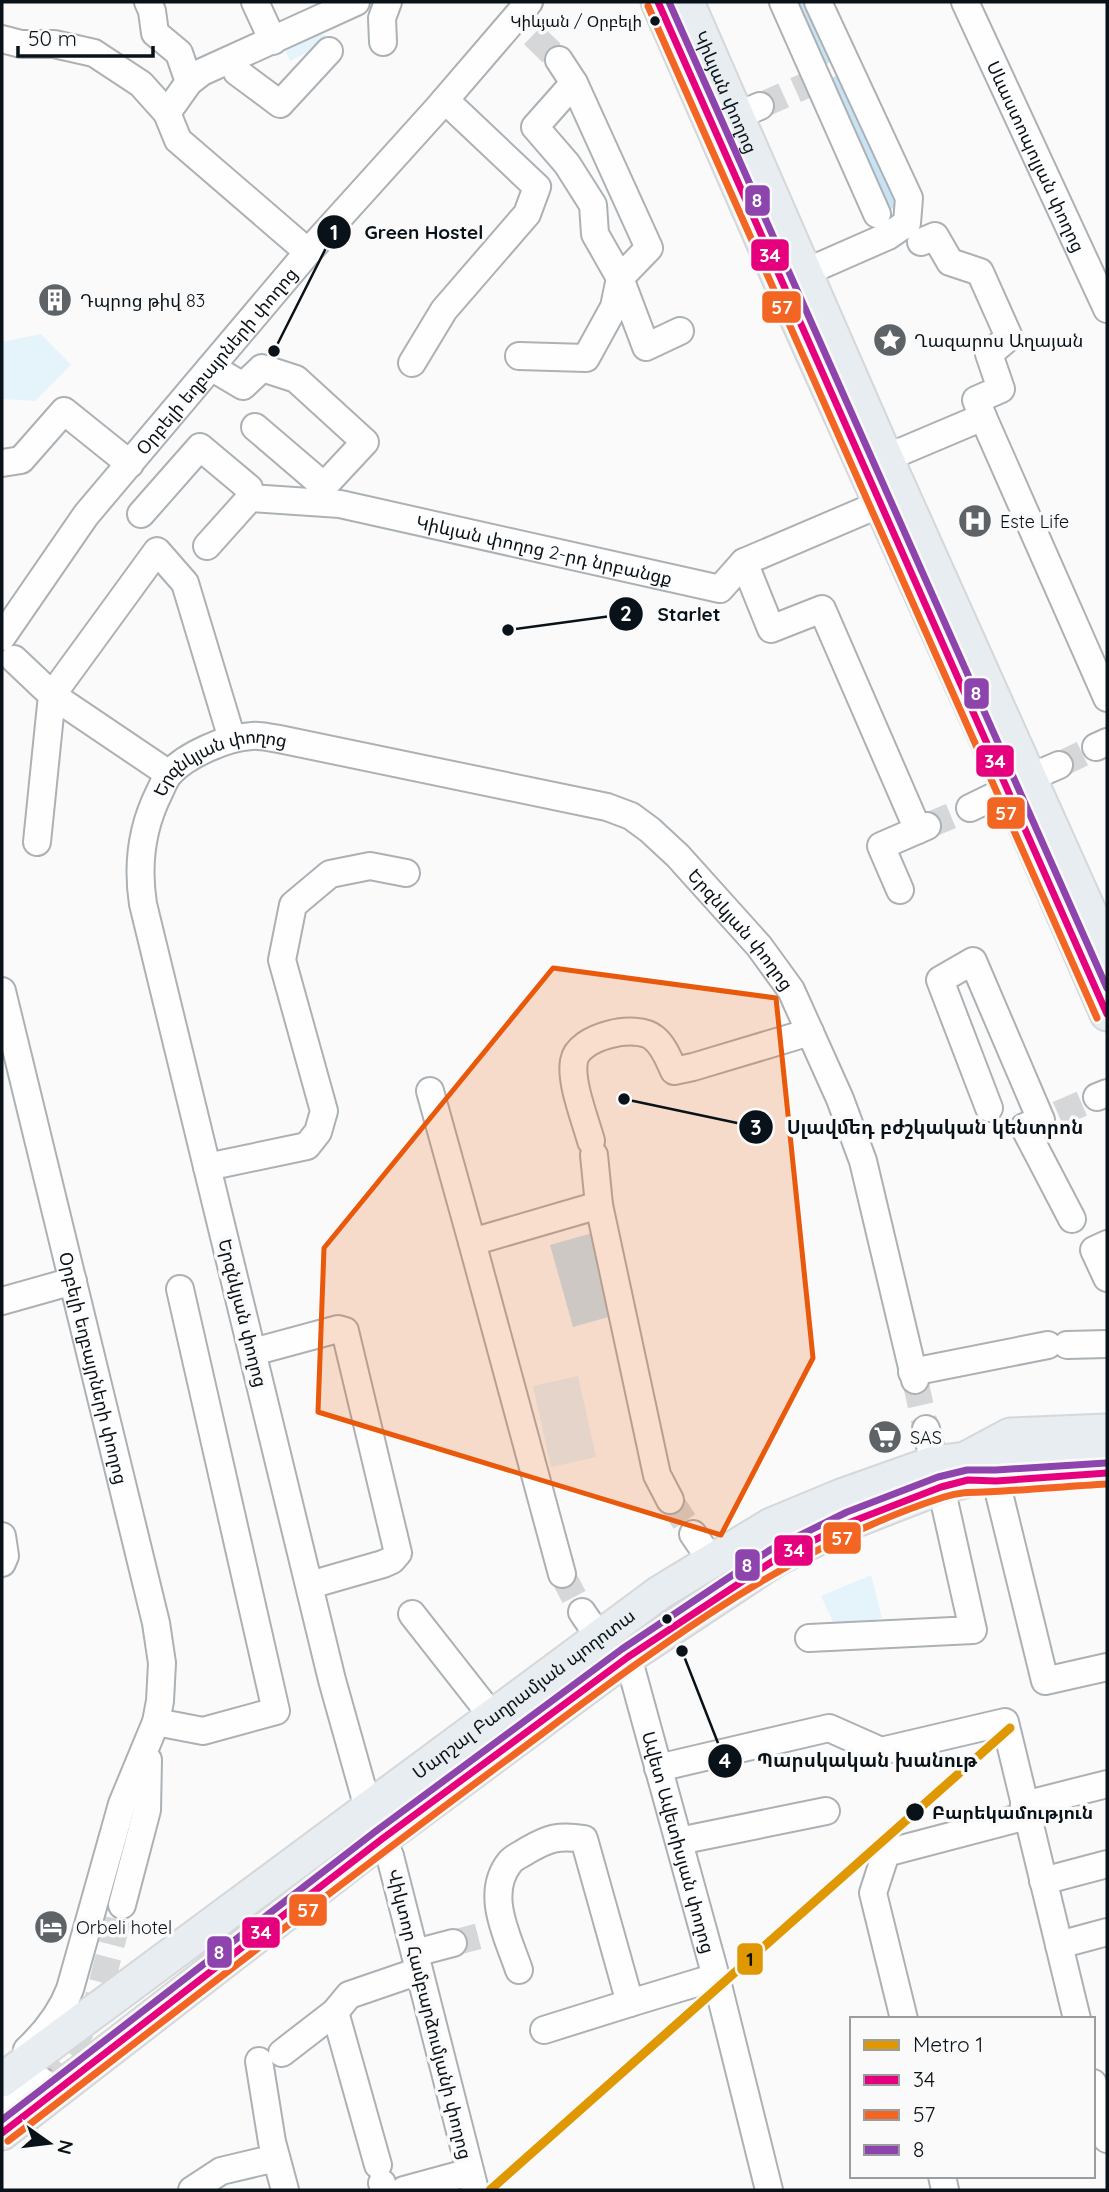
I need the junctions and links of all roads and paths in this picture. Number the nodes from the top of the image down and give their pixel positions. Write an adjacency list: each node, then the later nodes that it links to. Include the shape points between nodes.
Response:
1 (148, 2): 17 (street, via 155,33 180,53)
2 (255, 2): 12 (street)
3 (356, 2): 12 (street)
4 (388, 2): 13 (street, via 382,18)
5 (658, 2): 28 (main road, Կիևյան փողոց)
6 (687, 2): 24 (main road, Կիևյան փողոց, via 748,111)
7 (783, 2): 21 (street, via 812,82)
8 (818, 2): 24 (street, via 909,198 907,223)
9 (965, 2): 26 (street, Սևաստոպոլյան փողոց)
10 (520, 14): 19 (street, Օրբելի եղբայրների փողոց)
11 (2, 38): 20 (street, via 94,52 141,84)
12 (273, 41): 17 (street)
13 (383, 42)
14 (328, 51): 16 (street, via 280,104)
15 (559, 60): 18 (street)
16 (237, 72)
17 (189, 82): 20 (street)
18 (574, 83): 25 (street, via 649,248); 25 (street, via 535,127 567,164 593,205 595,234)
19 (445, 100): 23 (street, Օրբելի եղբայրների փողոց); 30 (street, via 537,187 527,214 444,310)
20 (167, 113): 23 (street, via 178,140)
21 (877, 214)
22 (921, 242): 32 (street, via 935,236 950,262 980,272 1009,337 989,354 1001,389 976,400)
23 (308, 252): 31 (street, Օրբելի եղբայրների փողոց)
24 (806, 272): 28 (main road, Կիևյան փողոց)
25 (620, 278): 27 (street, via 646,347); 29 (street, via 614,307 586,358)
26 (1107, 309)
27 (680, 331)
28 (819, 336): 34 (main road, Կիևյան փողոց); 38 (main road, Կիևյան փողոց)
29 (519, 356)
30 (412, 363)
31 (211, 368): 33 (street, via 243,386 262,368 296,379 365,442 324,486); 36 (street, Օրբելի եղբայրների փողոց)
32 (983, 417): 34 (street); 44 (street)
33 (255, 427)
34 (886, 458): 47 (main road, Կիևյան փողոց)
35 (2, 463): 36 (street, via 21,460 64,411)
36 (130, 464): 42 (street, Օրբելի եղբայրների փողոց, via 86,515)
37 (250, 498): 39 (street, via 249,488 200,447); 40 (street); 41 (street, Կիևյան փողոց 2-րդ նրբանցք, via 340,504 720,589)
38 (880, 504): 41 (street, Կիևյան փողոց 2-րդ նրբանցք); 47 (main road, Կիևյան փողոց)
39 (141, 514)
40 (207, 547)
41 (744, 562): 51 (street, via 771,629 822,609 923,828 881,846)
42 (8, 648): 43 (street)
43 (52, 695): 45 (street, via 158,551 185,583); 46 (street); 49 (street)
44 (1107, 698)
45 (232, 739): 46 (street, Երզնկյան փողոց, via 196,753); 55 (street, Երզնկյան փողոց, via 279,739 607,807 631,816 678,856 759,946 791,990)
46 (169, 774): 59 (street, Երզնկյան փողոց, via 151,809 139,874)
47 (1032, 777): 48 (street); 52 (main road, Կիևյան փողոց)
48 (970, 808)
49 (37, 842)
50 (406, 873): 59 (street, via 370,866 330,874 293,905 282,960 324,1111 318,1132 307,1146)
51 (900, 890)
52 (1102, 965): 54 (main road, Կիևյան փողոց)
53 (2, 991): 56 (street, Օրբելի եղբայրների փողոց)
54 (1107, 1014)
55 (810, 1031): 60 (street, via 674,1071 654,1037 635,1031 582,1045 574,1058 574,1074 592,1148); 68 (street, Երզնկյան փողոց, via 863,1161 914,1376 1057,1345)
56 (8, 1041): 65 (street, Օրբելի եղբայրների փողոց)
57 (430, 1091): 62 (street)
58 (989, 1108): 61 (street, via 940,980 973,961 1049,1117 1024,1127)
59 (207, 1167): 69 (street, Երզնկյան փողոց)
60 (599, 1205): 62 (street); 76 (street, via 657,1475)
61 (1072, 1219)
62 (472, 1242): 79 (street)
63 (1107, 1244): 64 (street, via 1094,1250)
64 (1107, 1278)
65 (73, 1281): 67 (street); 86 (street, Օրբելի եղբայրների փողոց, via 156,1623 162,1663)
66 (180, 1289): 86 (street, via 276,1711 203,1731)
67 (2, 1301)
68 (1107, 1344)
69 (253, 1352): 80 (street, Երզնկյան փողոց); 80 (street, via 338,1329 345,1332 398,1553 383,1564)
70 (926, 1429): 74 (street)
71 (1107, 1431): 74 (main road, via 1010,1435)
72 (1107, 1449): 74 (main road, Մարշալ Բաղրամյան պողոտա)
73 (1107, 1459): 74 (main road, Մարշալ Բաղրամյան պողոտա)
74 (975, 1470): 75 (main road); 82 (street, via 973,1630); 83 (main road, Մարշալ Բաղրամյան պողոտա, via 776,1559); 84 (street, via 1045,1681); 85 (main road, Մարշալ Բաղրամյան պողոտա, via 841,1496 702,1547 659,1593 590,1624)
75 (1107, 1474)
76 (670, 1500)
77 (2, 1536): 78 (street)
78 (2, 1563)
79 (562, 1574)
80 (310, 1585): 89 (street, Երզնկյան փողոց)
81 (412, 1614): 85 (street)
82 (809, 1638)
83 (628, 1657): 87 (street, Ավետ Ավետիսյան փողոց); 92 (main road, Մարշալ Բաղրամյան պողոտա)
84 (1107, 1667)
85 (492, 1716): 89 (main road, Մարշալ Բաղրամյան պողոտա)
86 (152, 1734): 96 (street, Օրբելի եղբայրների փողոց, via 146,1810); 108 (street, Օրբելի եղբայրների փողոց, via 122,1804 63,2008)
87 (658, 1768): 91 (street, via 829,1728 881,1751 1005,1723); 93 (street, Ավետ Ավետիսյան փողոց)
88 (1107, 1784): 91 (street)
89 (368, 1808): 92 (street, Վիկտոր Համբարձումյանի փողոց); 109 (main road, Մարշալ Բաղրամյան պողոտա)
90 (826, 1811): 93 (street)
91 (1025, 1811): 95 (street); 105 (street, via 886,1853 873,1894)
92 (382, 1839): 100 (street, Վիկտոր Համբարձումյանի փողոց); 113 (main road, Մարշալ Բաղրամյան պողոտա)
93 (679, 1841): 102 (street, Ավետ Ավետիսյան փողոց)
94 (1107, 1864): 95 (street)
95 (1043, 1881): 99 (street)
96 (122, 1905)
97 (1107, 1932): 99 (street)
98 (453, 1943): 100 (street)
99 (1059, 1945): 106 (street)
100 (417, 1962): 104 (street, via 349,1995); 116 (street, Վիկտոր Համբարձումյանի փողոց)
101 (519, 1970): 103 (street, via 498,1930 499,1881 511,1860 549,1838 584,1839)
102 (716, 1977): 103 (street); 120 (street, Ավետ Ավետիսյան փողոց)
103 (630, 2003): 107 (street)
104 (335, 2012): 115 (street, via 270,2057); 117 (street)
105 (904, 2017)
106 (1077, 2017)
107 (544, 2030)
108 (2, 2072)
109 (2, 2080)
110 (42, 2081): 112 (street)
111 (1095, 2089): 114 (street)
112 (2, 2111)
113 (2, 2133)
114 (1107, 2139)
115 (276, 2158): 118 (street, via 221,2171); 119 (street)
116 (473, 2181): 117 (street)
117 (387, 2182)
118 (192, 2190)
119 (285, 2190)
120 (769, 2190)

